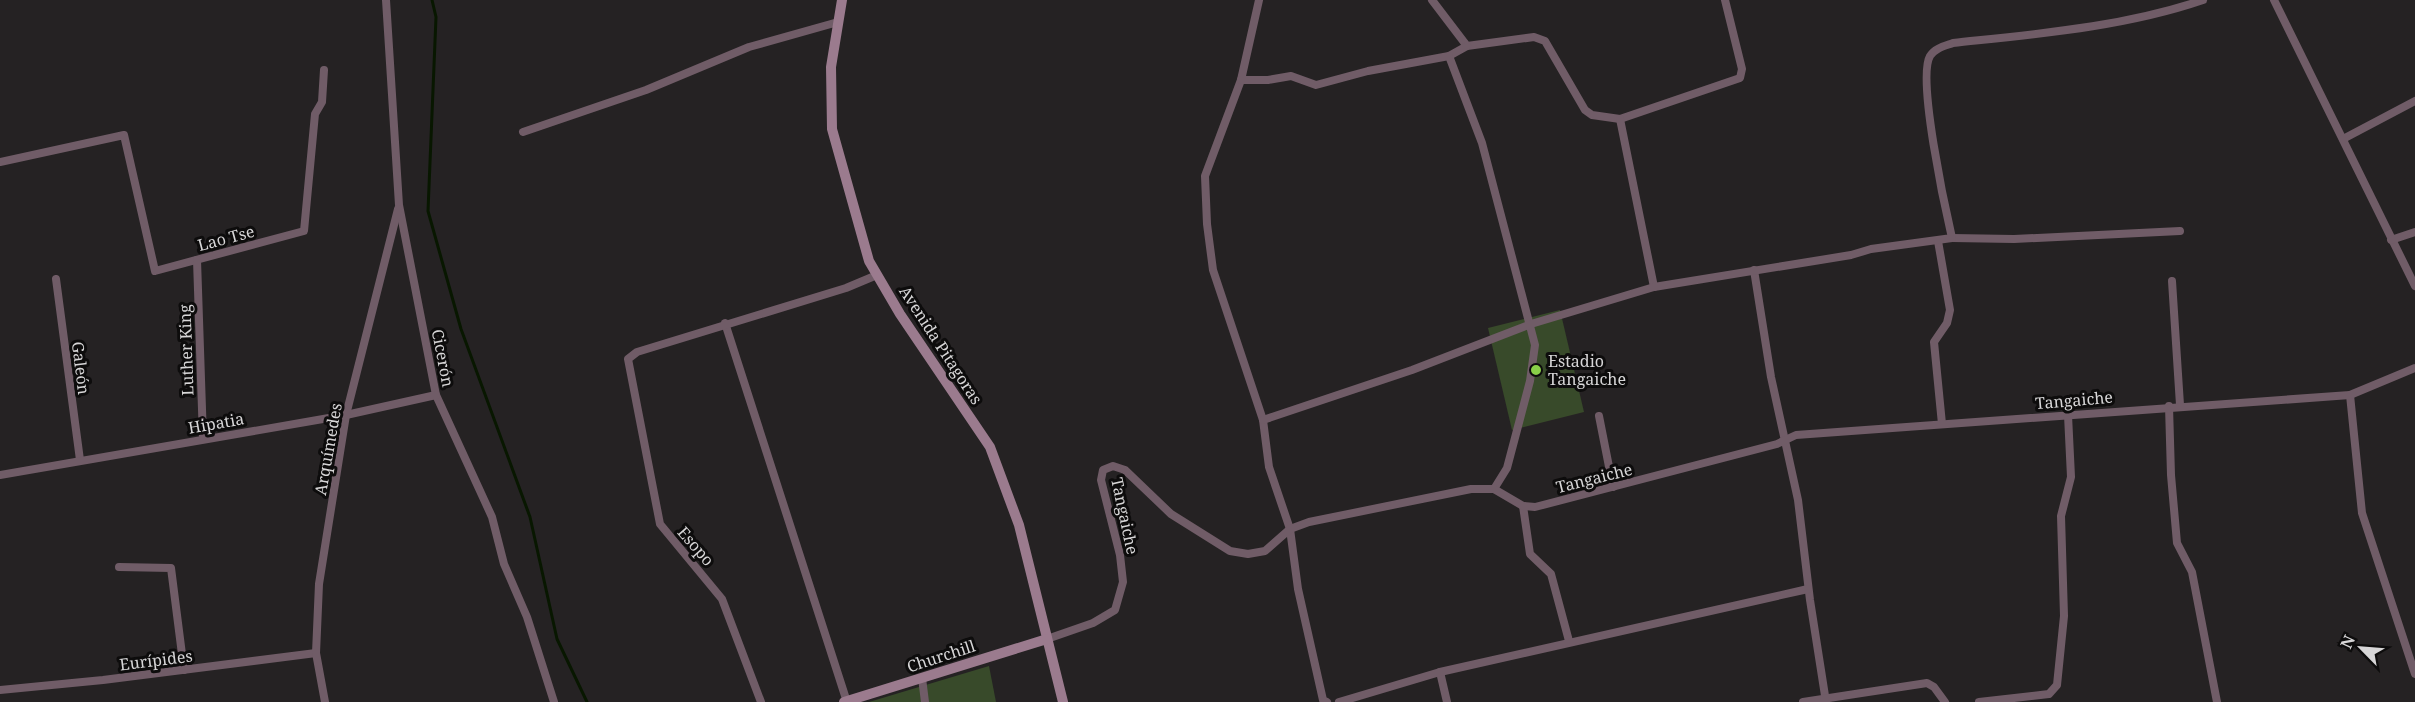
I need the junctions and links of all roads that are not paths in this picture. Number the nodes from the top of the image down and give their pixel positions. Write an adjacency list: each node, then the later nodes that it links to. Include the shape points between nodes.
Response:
1 (386, 0): 18 (street, Cicerón)
2 (842, 0): 8 (main road, Avenida Pitagoras)
3 (1259, 0): 12 (street)
4 (1432, 0): 9 (street)
5 (1725, 0): 14 (street, via 1742,69 1740,78)
6 (2203, 0): 21 (street, via 2104,23 1938,48 1927,67 1928,90)
7 (2274, 0): 16 (street)
8 (838, 22): 15 (street, via 749,47 646,90); 26 (main road, Avenida Pitagoras, via 831,67 832,129 869,261)
9 (1467, 46): 10 (street); 14 (street, via 1538,37 1549,45 1585,110 1592,115)
10 (1449, 56): 12 (street, via 1316,85 1291,76); 32 (street, via 1482,143)
11 (324, 70): 24 (street, Lao Tse, via 322,102 315,114 304,231)
12 (1241, 80): 41 (street, via 1205,176 1207,224 1213,270)
13 (2415, 101): 16 (street)
14 (1620, 119): 30 (street)
15 (523, 132)
16 (2343, 138): 22 (street)
17 (0, 162): 24 (street, Lao Tse, via 124,135 155,271)
18 (399, 205): 34 (street, Cicerón); 38 (street, Arquímedes)
19 (2180, 231): 21 (street)
20 (2415, 232): 22 (street)
21 (1952, 238): 23 (street)
22 (2391, 240): 29 (street)
23 (1938, 241): 25 (street); 42 (street, via 1950,310 1947,323 1934,342)
24 (197, 260): 43 (street, Luther King)
25 (1754, 270): 30 (street); 44 (street)
26 (877, 275): 31 (street, via 846,288); 53 (main road, Avenida Pitagoras, via 990,447 1019,525)
27 (56, 279): 45 (street, Galeón)
28 (2172, 281): 36 (street)
29 (2415, 286)
30 (1654, 287): 32 (street)
31 (725, 323): 65 (street, Esopo, via 637,352 628,363 660,524 722,599); 66 (street)
32 (1531, 324): 41 (street); 48 (street, via 1535,345 1530,381 1507,468)
33 (2415, 368): 35 (street, Tangaiche)
34 (436, 395): 38 (street, Hipatia); 64 (street, Cicerón, via 492,517 504,564 527,617)
35 (2350, 395): 36 (street, Tangaiche); 55 (street, via 2362,513)
36 (2180, 405): 37 (street, Tangaiche)
37 (2169, 406): 39 (street, Tangaiche); 75 (street, via 2176,543 2192,572)
38 (346, 415): 43 (street, Hipatia); 56 (street, Arquímedes, via 319,584)
39 (2068, 415): 42 (street, Tangaiche); 74 (street, via 2071,477 2061,516 2064,616 2057,686 2049,693)
40 (1599, 416): 47 (street)
41 (1263, 420): 50 (street, via 1269,467)
42 (1942, 424): 44 (street, Tangaiche, via 1796,435)
43 (203, 439): 45 (street, Hipatia)
44 (1784, 441): 47 (street, Tangaiche); 52 (street, via 1798,500)
45 (80, 460): 46 (street, Hipatia)
46 (0, 475)
47 (1613, 487): 49 (street, Tangaiche, via 1535,507)
48 (1494, 489): 49 (street); 50 (street, Tangaiche, via 1471,489)
49 (1523, 506): 54 (street, via 1530,554 1551,574)
50 (1290, 529): 53 (street, Tangaiche, via 1265,551 1230,551 1171,514 1125,470 1113,466 1103,470 1101,480 1118,544 1123,582 1114,610 1094,623); 69 (street, via 1312,661)
51 (118, 567): 57 (street, via 171,568)
52 (1808, 589): 54 (street); 62 (street)
53 (1047, 639): 60 (main road, Churchill); 68 (main road, Avenida Pitagoras)
54 (1569, 641): 58 (street)
55 (2411, 644): 59 (street)
56 (316, 653): 57 (street, Eurípides); 63 (street, Arquímedes)
57 (184, 670): 61 (street, Eurípides)
58 (1440, 672): 70 (street); 71 (street)
59 (2415, 674)
60 (922, 678): 66 (main road, Churchill); 67 (street)
61 (0, 690)
62 (1826, 699): 72 (street); 73 (street, via 1928,683)
63 (325, 702)
64 (554, 702)
65 (761, 702)
66 (846, 702)
67 (925, 702)
68 (1063, 702)
69 (1327, 702)
70 (1340, 702)
71 (1447, 702)
72 (1803, 702)
73 (1945, 702)
74 (1979, 702)
75 (2217, 702)

